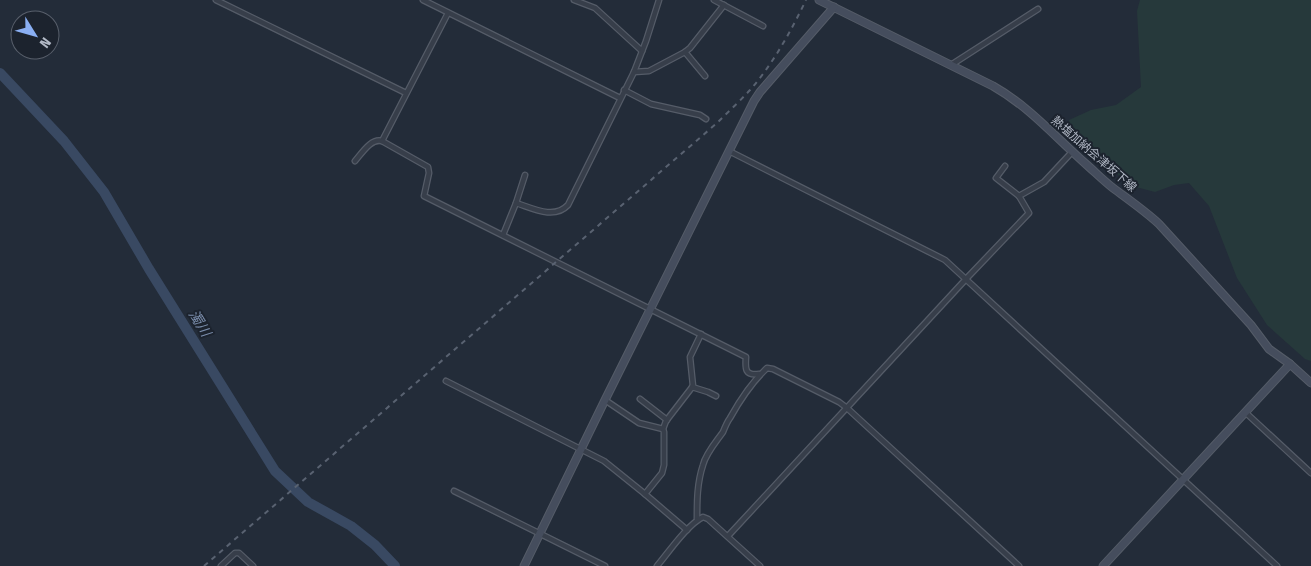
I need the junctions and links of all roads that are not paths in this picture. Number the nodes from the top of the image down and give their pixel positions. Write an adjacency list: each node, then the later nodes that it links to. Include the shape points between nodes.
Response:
1 (216, 0): 18 (street)
2 (422, 0): 10 (street)
3 (574, 0): 12 (street, via 595,8)
4 (659, 0): 12 (street)
5 (714, 0): 7 (street)
6 (822, 1): 8 (street, 熱塩加納会津坂下線)
7 (724, 5): 11 (street); 13 (street)
8 (834, 7): 14 (street, 熱塩加納会津坂下線); 22 (street, via 760,92)
9 (1038, 8): 14 (street)
10 (448, 12): 18 (street); 19 (street)
11 (763, 26)
12 (642, 52): 15 (street)
13 (685, 52): 15 (street, via 649,72); 16 (street)
14 (951, 65): 23 (street, 熱塩加納会津坂下線, via 1023,105)
15 (634, 72): 17 (street)
16 (705, 76)
17 (624, 90): 19 (street); 20 (street, via 650,104 698,114)
18 (406, 93): 21 (street)
19 (620, 98): 28 (street, via 568,205 557,212 546,212)
20 (706, 119)
21 (382, 141): 24 (street, via 372,142); 29 (street, via 428,167 424,196)
22 (729, 151): 30 (street, via 945,260); 31 (street)
23 (1072, 152): 27 (street, via 1044,182); 33 (street, 熱塩加納会津坂下線, via 1159,224 1252,325 1269,349)
24 (356, 160)
25 (1005, 166): 27 (street, via 996,178)
26 (525, 175): 28 (street)
27 (1019, 196): 30 (street, via 1029,213)
28 (516, 203): 29 (street)
29 (503, 235): 31 (street)
30 (966, 279): 41 (street); 47 (street)
31 (651, 309): 32 (street); 40 (street)
32 (701, 334): 34 (street, via 746,357 748,372); 37 (street, via 690,358)
33 (1290, 364): 36 (street, 熱塩加納会津坂下線); 42 (street)
34 (760, 374): 41 (street, via 767,368 774,369); 50 (street, via 703,464 697,493)
35 (446, 381): 45 (street)
36 (1311, 383)
37 (692, 387): 38 (street); 43 (street)
38 (716, 396)
39 (640, 399): 43 (street)
40 (605, 400): 44 (street, via 639,424); 45 (street)
41 (847, 408): 53 (street); 60 (street)
42 (1245, 412): 46 (street); 47 (street)
43 (667, 420): 44 (street)
44 (663, 429): 49 (street, via 664,466)
45 (581, 450): 49 (street, via 608,464); 52 (street)
46 (1311, 473)
47 (1184, 479): 61 (street); 62 (street)
48 (454, 491): 52 (street)
49 (645, 494): 51 (street)
50 (697, 519): 51 (street); 53 (street, via 703,516)
51 (688, 530): 58 (street)
52 (540, 533): 56 (street); 57 (street)
53 (728, 536): 59 (street)
54 (221, 566): 55 (street, via 238,553)
55 (253, 566)
56 (524, 566)
57 (605, 566)
58 (657, 566)
59 (760, 566)
60 (1019, 566)
61 (1103, 566)
62 (1277, 566)

